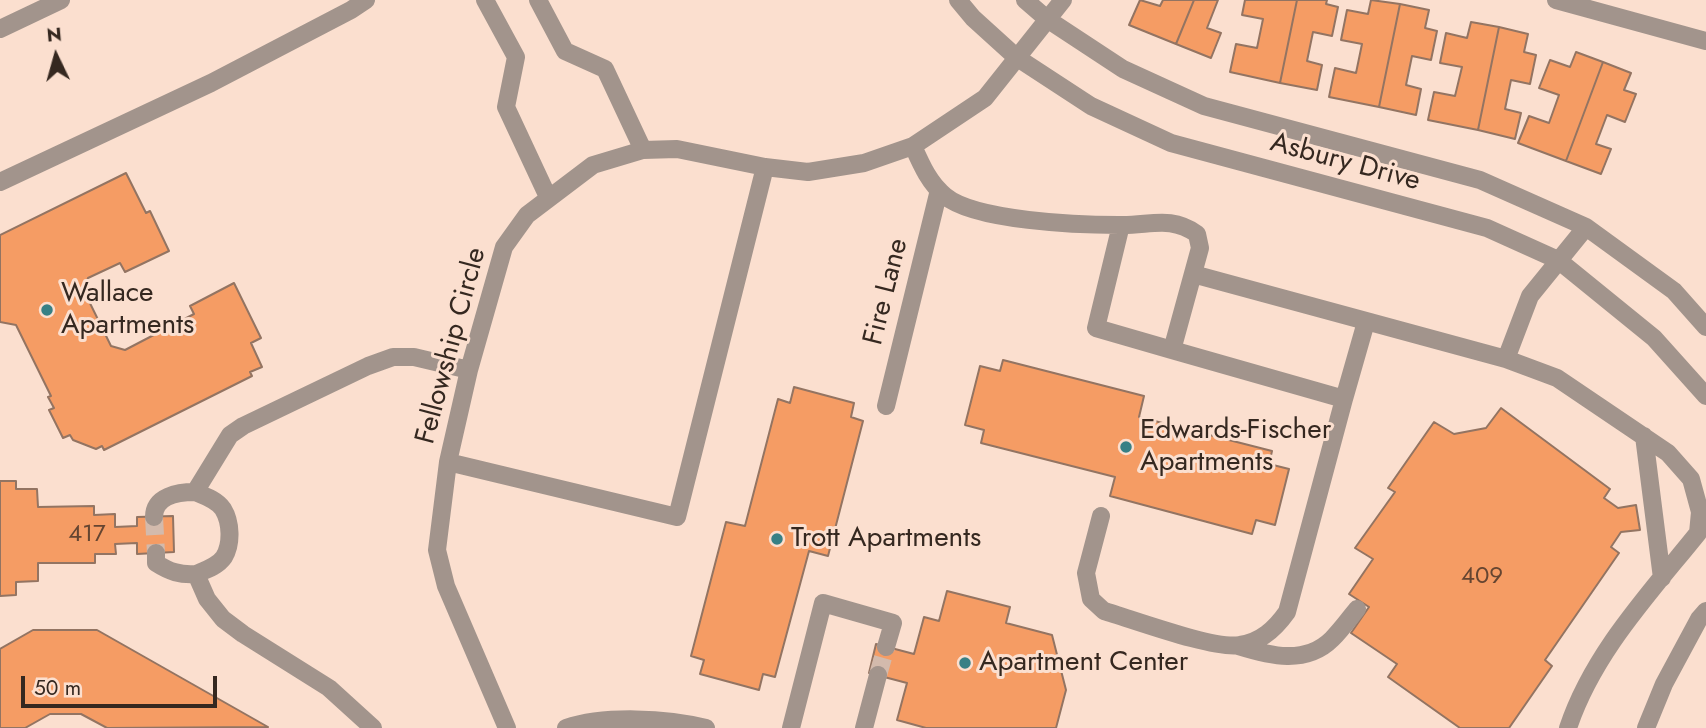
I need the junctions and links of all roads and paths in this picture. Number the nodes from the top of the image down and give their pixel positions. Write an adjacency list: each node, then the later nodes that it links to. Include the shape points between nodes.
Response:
1 (61, 0): 10 (street)
2 (366, 0): 16 (street, via 211,83)
3 (485, 0): 18 (street, via 516,57 506,107)
4 (538, 0): 14 (street, via 565,51 605,69)
5 (958, 0): 12 (street, Asbury Drive)
6 (1024, 0): 9 (street, Asbury Drive)
7 (1063, 0): 9 (street, Fellowship Circle)
8 (1556, 0): 11 (street)
9 (1047, 19): 12 (street, Fellowship Circle); 20 (street, Asbury Drive, via 1123,69 1204,106 1480,180)
10 (0, 30)
11 (1706, 41)
12 (1016, 57): 13 (street, Fellowship Circle, via 985,98); 21 (street, Asbury Drive, via 1091,106 1171,143 1487,228)
13 (913, 146): 15 (street, Fellowship Circle, via 864,163 808,172); 17 (street)
14 (643, 150): 15 (street, Fellowship Circle, via 677,149); 18 (street, Fellowship Circle, via 593,165)
15 (765, 167): 32 (street, via 677,517)
16 (0, 182)
17 (939, 190): 19 (street, via 983,213); 30 (street, Fire Lane)
18 (548, 197): 27 (street, Fellowship Circle, via 527,215 504,247)
19 (1122, 225): 22 (street, via 1167,221 1184,225 1197,234 1200,248); 25 (street, via 1096,328)
20 (1586, 227): 21 (street); 24 (street, Asbury Drive, via 1674,291)
21 (1558, 260): 26 (street, via 1530,296); 28 (street, Asbury Drive, via 1654,338)
22 (1193, 274): 23 (street); 25 (street)
23 (1366, 322): 26 (street); 29 (street)
24 (1706, 327)
25 (1172, 349): 29 (street)
26 (1506, 359): 31 (street, via 1557,378)
27 (469, 370): 32 (street, Fellowship Circle); 33 (street, via 414,357 393,357 368,366 230,435)
28 (1706, 396)
29 (1345, 399): 41 (street, via 1287,612 1260,640)
30 (886, 406)
31 (1644, 436): 38 (street); 38 (street, via 1668,453 1691,479 1700,512 1698,533)
32 (448, 462): 45 (street, Fellowship Circle, via 438,550 446,586)
33 (195, 492): 35 (street, via 161,500); 37 (street, via 222,508 230,532 223,559)
34 (1101, 516): 41 (street, via 1086,573 1091,599 1104,611)
35 (154, 517)
36 (156, 553): 37 (street, via 156,563 170,572)
37 (196, 574): 44 (street, via 223,619 329,688)
38 (1662, 578): 50 (street, via 1588,678)
39 (1357, 609): 41 (street, via 1331,640 1307,656 1270,656)
40 (1706, 611): 51 (street, via 1664,684)
41 (1238, 646)
42 (886, 647): 48 (street, via 893,623 823,603)
43 (878, 675): 49 (street)
44 (373, 728)
45 (507, 728)
46 (566, 728): 47 (street, via 659,720)
47 (706, 728)
48 (791, 728)
49 (864, 728)
50 (1568, 728)
51 (1646, 728)

